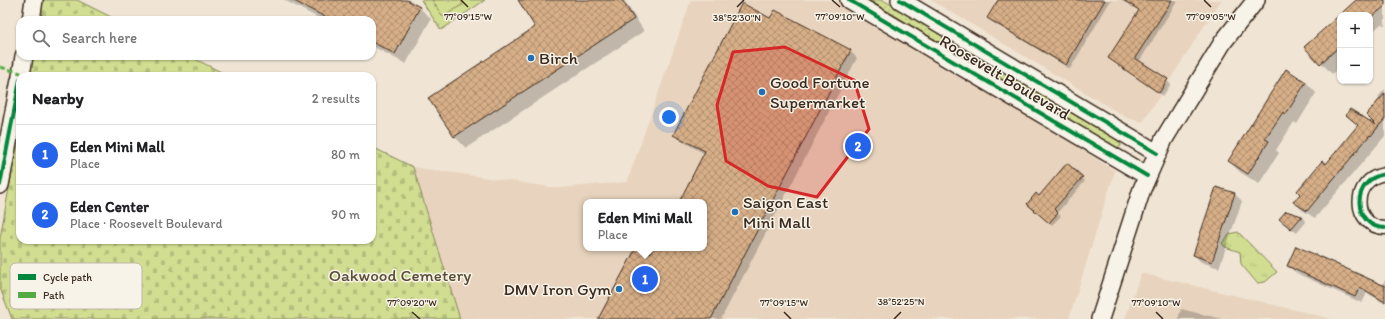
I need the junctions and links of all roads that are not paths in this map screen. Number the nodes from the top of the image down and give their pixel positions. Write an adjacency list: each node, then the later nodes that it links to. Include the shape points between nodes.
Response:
1 (34, 0): 5 (main road)
2 (849, 0): 11 (main road, Roosevelt Boulevard)
3 (900, 0): 9 (main road, Roosevelt Boulevard)
4 (1256, 0): 9 (main road, via 1219,48)
5 (32, 16)
6 (23, 60): 7 (main road)
7 (22, 72)
8 (16, 101): 12 (main road)
9 (1157, 153): 11 (main road)
10 (1385, 174): 13 (street, via 1378,175 1365,184 1359,198 1362,213 1367,220)
11 (1147, 176): 14 (main road)
12 (0, 185)
13 (1385, 228)
14 (1100, 319)

